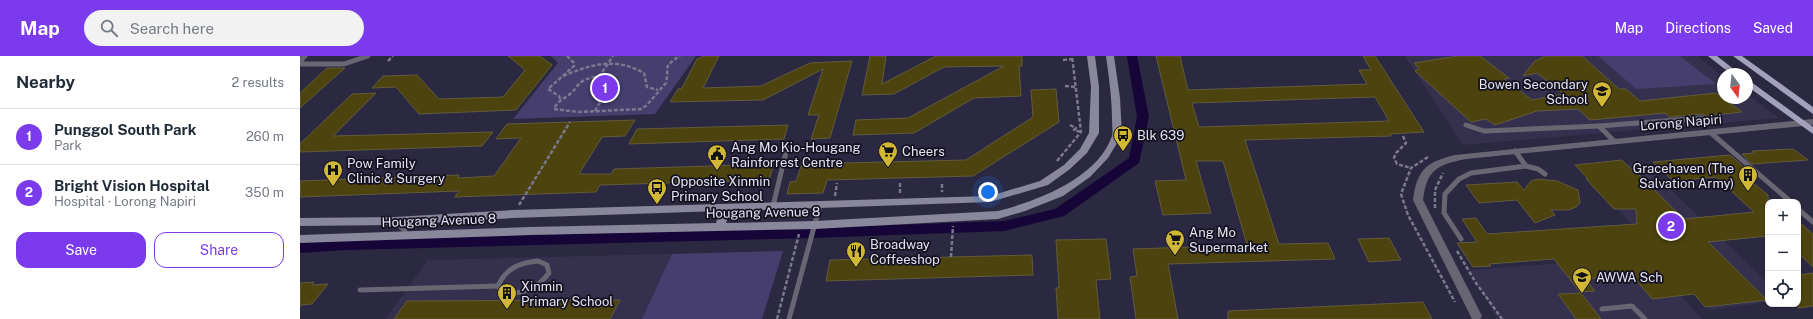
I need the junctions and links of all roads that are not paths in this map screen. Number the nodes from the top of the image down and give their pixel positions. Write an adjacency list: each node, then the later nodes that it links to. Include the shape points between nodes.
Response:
1 (305, 56): 2 (lane, via 301,64 350,63)
2 (368, 56)
3 (1091, 56): 23 (main road, Hougang Avenue 8, via 1095,87 1094,133 1084,151 1044,183 990,198)
4 (1110, 56): 32 (main road, Hougang Avenue 8, via 1116,98 1117,135 1105,156 1087,175 1058,194 998,215)
5 (1712, 56): 7 (main road)
6 (1737, 56): 9 (main road)
7 (1728, 68)
8 (1753, 86): 12 (main road)
9 (1813, 111)
10 (1702, 118): 14 (lane)
11 (1813, 122): 12 (street, Lorong Napiri)
12 (1803, 124): 15 (main road); 16 (street, Lorong Napiri)
13 (1466, 125): 14 (lane, via 1484,131)
14 (1599, 126): 17 (lane)
15 (1813, 131)
16 (1711, 133): 17 (street, Lorong Napiri); 22 (lane)
17 (1614, 141): 19 (street, Lorong Napiri)
18 (787, 148): 24 (lane)
19 (1515, 151): 20 (lane); 40 (street, via 1450,159 1424,173 1419,184 1418,200)
20 (1526, 166): 21 (lane); 36 (lane, via 1471,173 1458,179 1445,194 1444,213)
21 (1545, 174)
22 (1788, 199)
23 (820, 205): 24 (main road, Hougang Avenue 8); 32 (lane)
24 (773, 206): 25 (main road, Hougang Avenue 8)
25 (726, 208): 27 (main road, Hougang Avenue 8); 31 (main road)
26 (1801, 211): 30 (lane)
27 (538, 214): 28 (main road, Hougang Avenue 8); 33 (main road)
28 (395, 221): 29 (main road, Hougang Avenue 8); 34 (lane, via 405,231)
29 (300, 222)
30 (1813, 222)
31 (720, 227): 32 (main road, Hougang Avenue 8); 33 (main road, Hougang Avenue 8)
32 (814, 229): 41 (lane)
33 (529, 231): 34 (main road, Hougang Avenue 8)
34 (403, 235): 35 (main road, Hougang Avenue 8)
35 (300, 239)
36 (1461, 240)
37 (498, 286): 37 (lane, via 501,277 511,268 525,262 538,261 547,265 549,273 542,282 530,290 515,294 503,293); 38 (lane)
38 (360, 290)
39 (1602, 310): 42 (lane, via 1632,306)
40 (1476, 316)
41 (789, 319)
42 (1645, 319)

